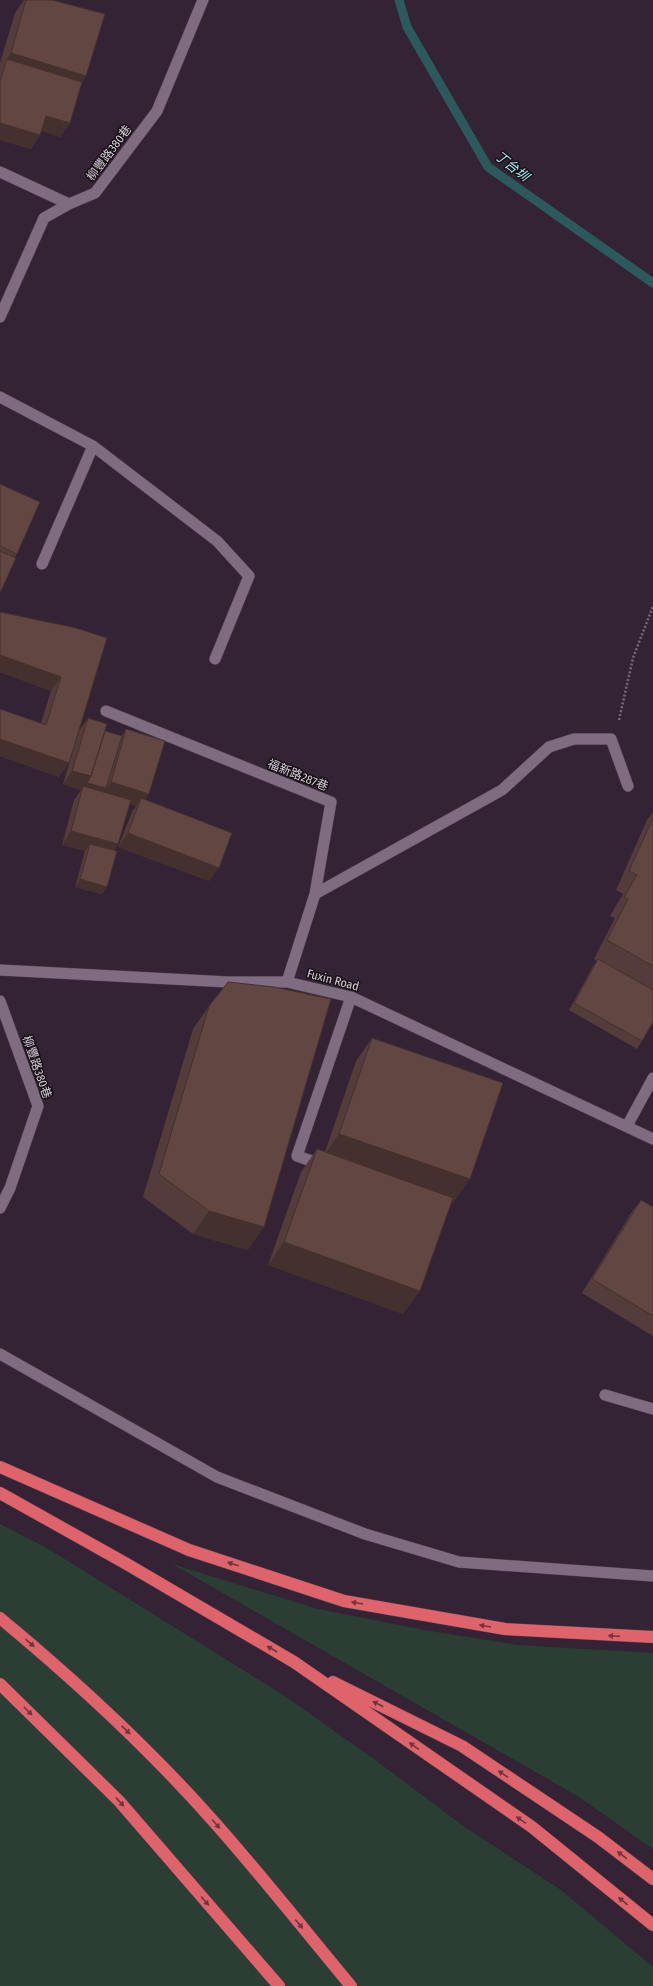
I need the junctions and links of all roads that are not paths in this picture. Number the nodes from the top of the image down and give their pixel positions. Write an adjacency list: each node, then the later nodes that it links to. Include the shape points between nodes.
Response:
1 (203, 0): 3 (street, 柳豐路380巷, via 157,111 95,193)
2 (0, 172): 3 (street)
3 (69, 204): 4 (street, 柳豐路380巷, via 44,218)
4 (0, 317)
5 (0, 397): 6 (street)
6 (94, 446): 7 (street); 8 (street, via 217,541 249,576)
7 (42, 564)
8 (215, 659)
9 (106, 711): 11 (street, 福新路287巷, via 331,802)
10 (628, 786): 11 (street, via 612,739 574,739 549,747 502,790)
11 (315, 894): 13 (street, 福新路287巷)
12 (0, 970): 13 (street, Fuxin Road, via 228,982)
13 (287, 982): 14 (street, Fuxin Road)
14 (351, 997): 17 (street, Fuxin Road); 19 (street, via 297,1156)
15 (0, 1001): 20 (street, 柳豐路380巷, via 38,1106 10,1188)
16 (653, 1078): 17 (street)
17 (627, 1126): 18 (street, Fuxin Road)
18 (653, 1139)
19 (334, 1170)
20 (0, 1208)
21 (0, 1354): 26 (street, via 218,1477 365,1534 459,1562)
22 (605, 1395): 23 (street)
23 (653, 1409)
24 (0, 1467): 28 (highway, one-way to 24, via 505,1629 344,1601 189,1550)
25 (0, 1493): 29 (highway, one-way to 25)
26 (653, 1576)
27 (0, 1618): 34 (highway, one-way to 34, via 58,1666 144,1747 215,1823)
28 (653, 1637)
29 (294, 1662): 31 (highway, one-way to 29, via 598,1837 462,1746); 32 (highway, one-way to 29, via 532,1827)
30 (0, 1684): 33 (highway, one-way to 33, via 119,1801)
31 (653, 1879)
32 (653, 1925)
33 (279, 1986)
34 (351, 1986)

